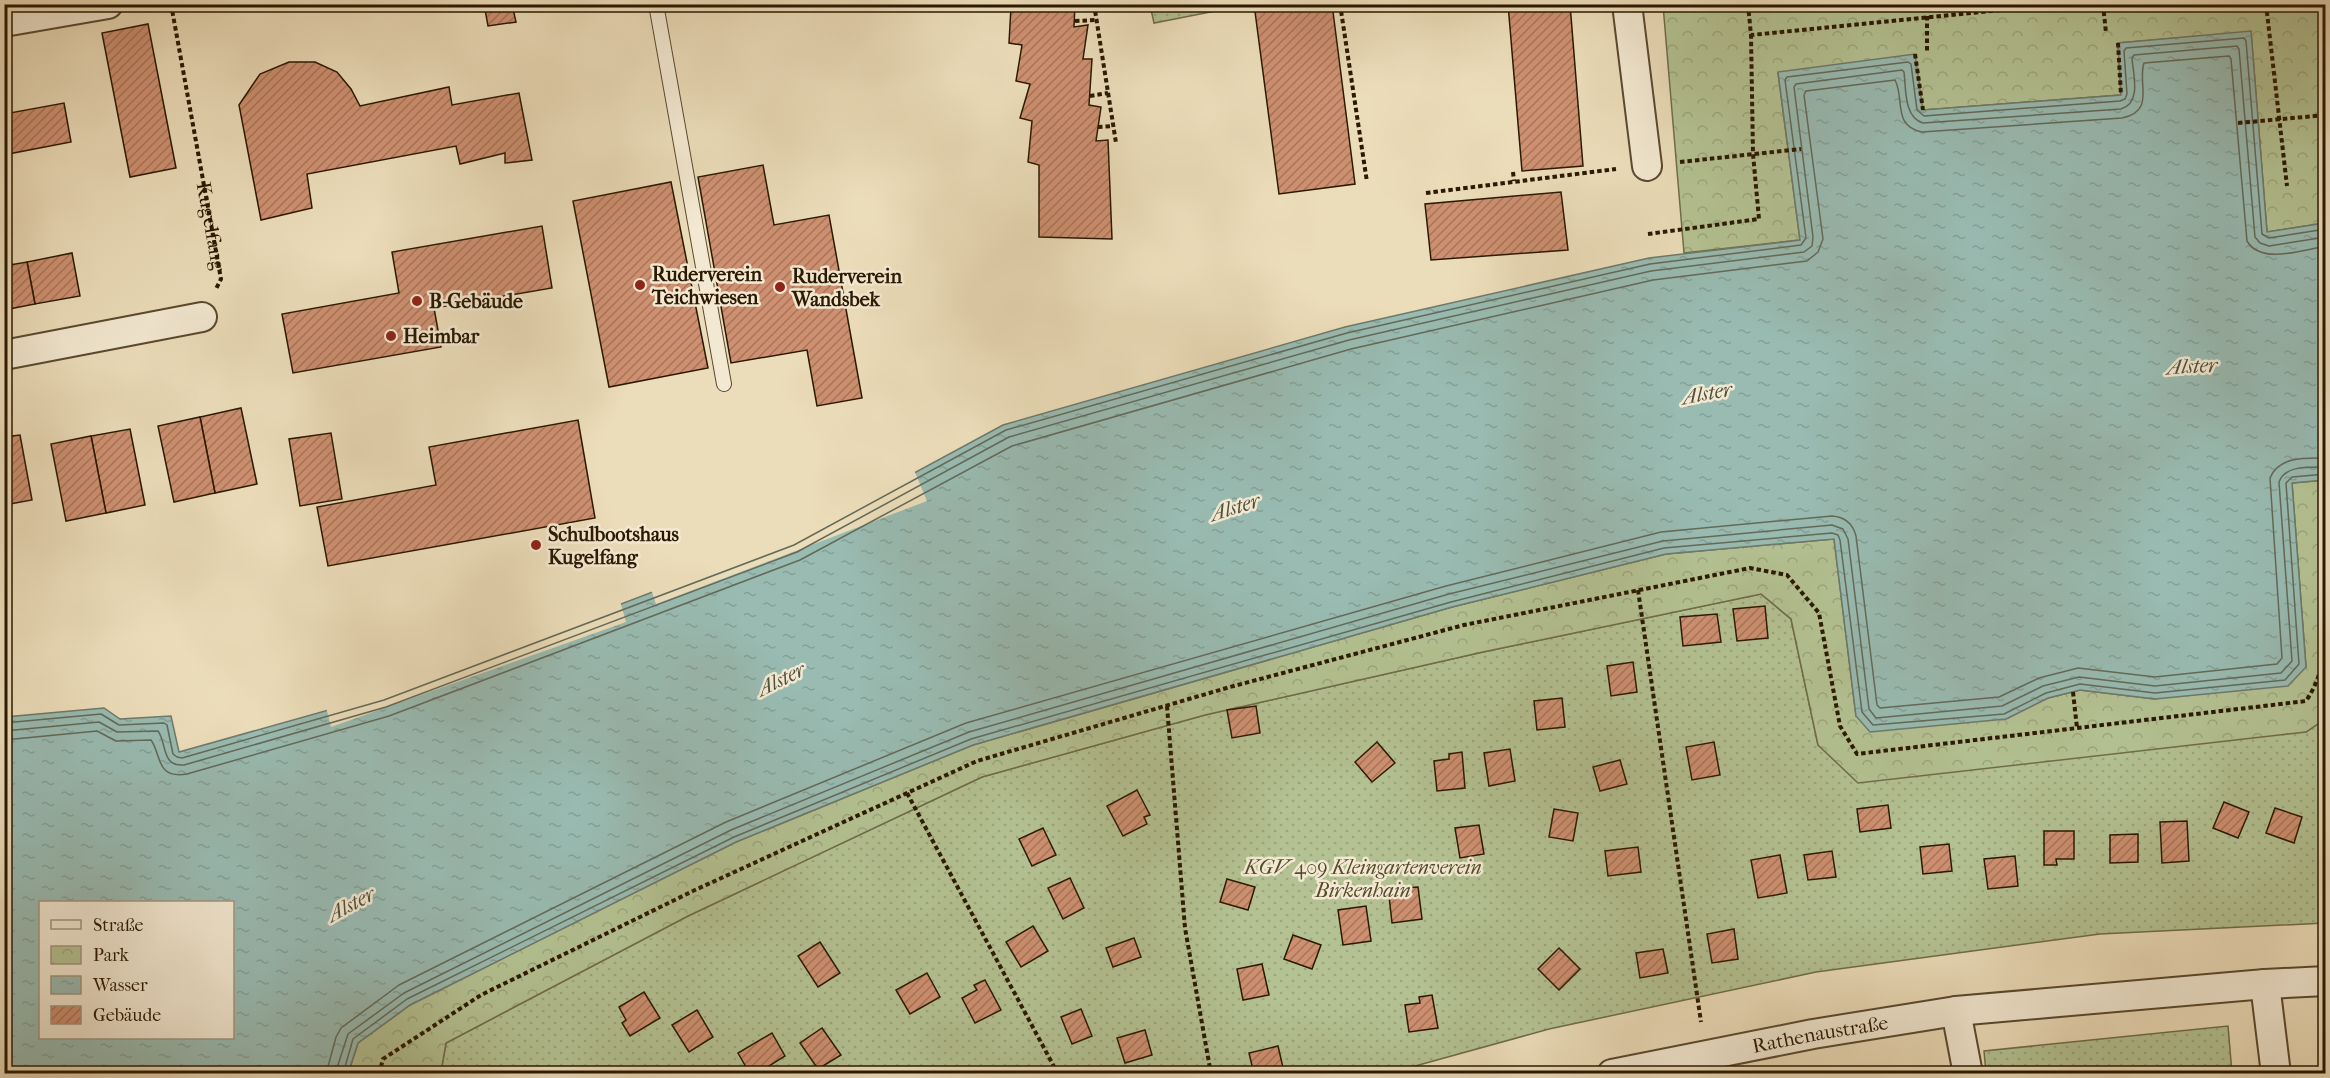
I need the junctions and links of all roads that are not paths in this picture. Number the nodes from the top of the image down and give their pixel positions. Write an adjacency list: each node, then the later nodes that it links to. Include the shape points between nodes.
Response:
1 (108, 4): 4 (street)
2 (656, 4): 8 (lane)
3 (1627, 4): 5 (street)
4 (4, 22)
5 (1647, 166)
6 (202, 317): 7 (street)
7 (4, 354)
8 (724, 384)
9 (2325, 981): 10 (street, Rathenaustraße)
10 (2265, 984): 11 (street, Rathenaustraße); 14 (street)
11 (1956, 1011): 12 (street, Rathenaustraße, via 1813,1034); 13 (street)
12 (1612, 1074)
13 (1968, 1074)
14 (2276, 1074)

